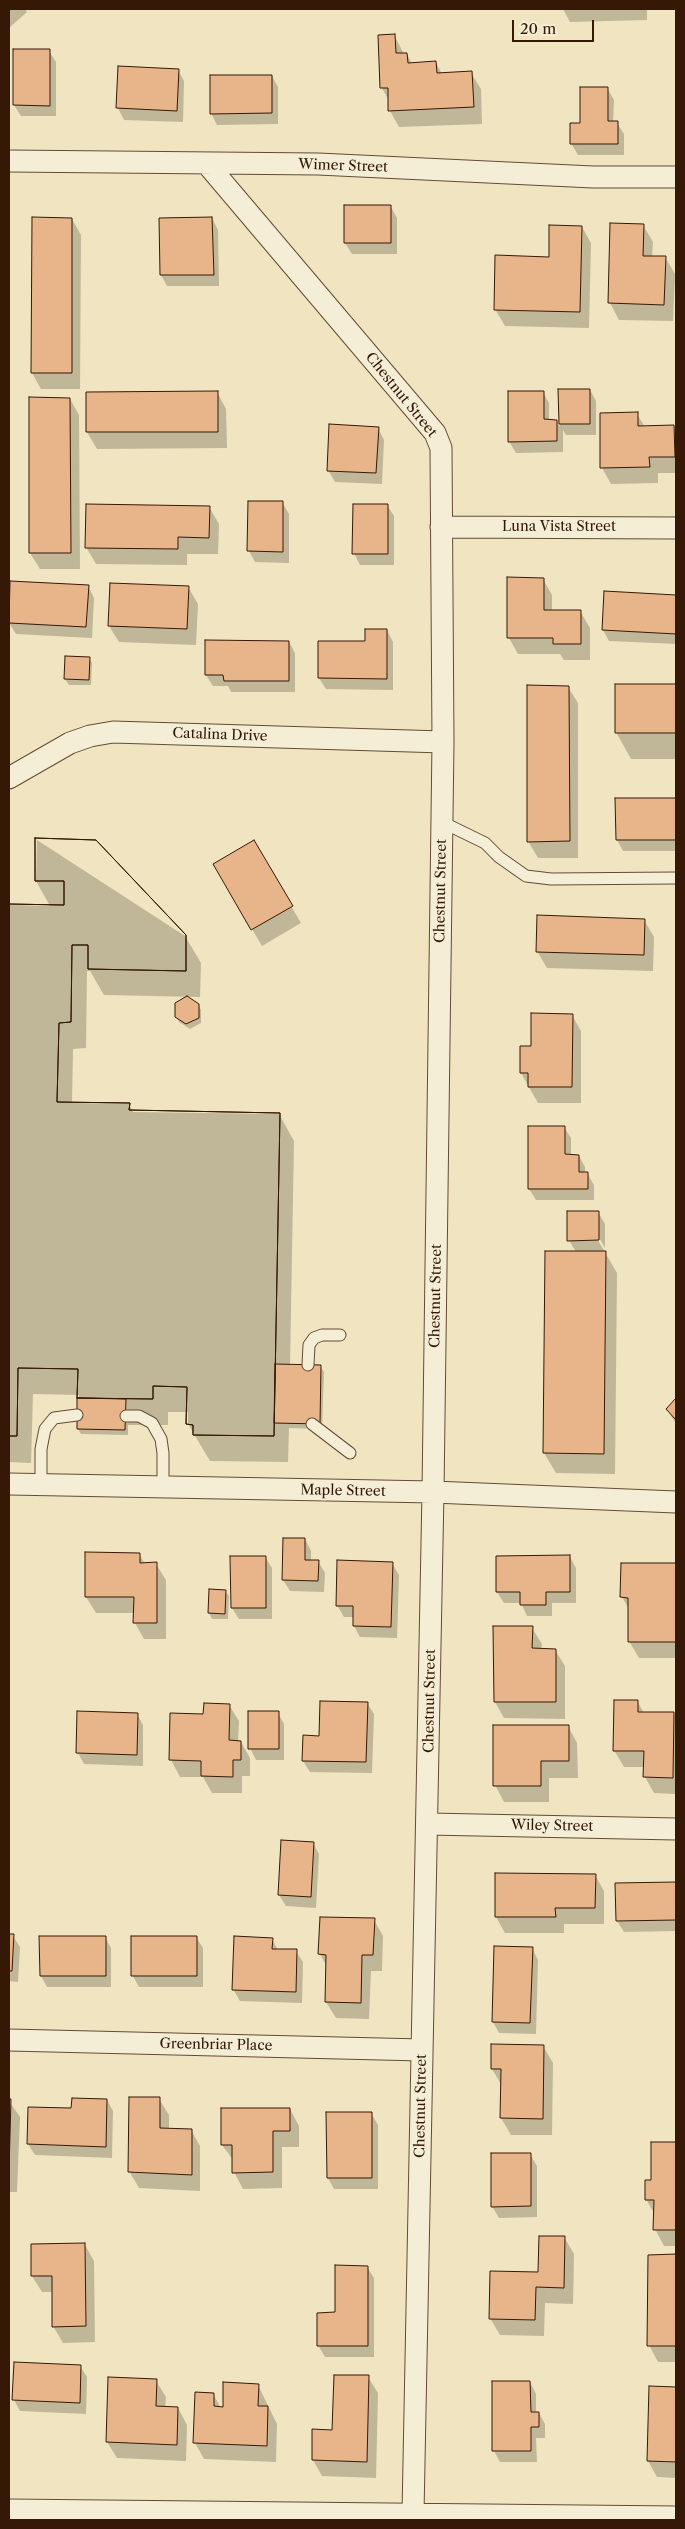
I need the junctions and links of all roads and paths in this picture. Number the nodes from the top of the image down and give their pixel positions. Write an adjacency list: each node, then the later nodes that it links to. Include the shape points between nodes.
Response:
1 (9, 161): 2 (street, Wimer Street)
2 (207, 164): 3 (street, Wimer Street, via 318,164 593,177); 4 (street, Chestnut Street, via 435,434 440,448)
3 (676, 176)
4 (441, 527): 5 (street, Luna Vista Street); 6 (street, Chestnut Street)
5 (676, 528)
6 (442, 742): 7 (street, Catalina Drive, via 113,732 70,743); 8 (street, Chestnut Street)
7 (9, 778)
8 (442, 822): 9 (lane, via 485,843 499,858 526,876 551,879); 19 (street, Chestnut Street)
9 (676, 878)
10 (340, 1335): 11 (lane, via 314,1338 309,1344)
11 (308, 1365)
12 (77, 1415): 17 (lane, via 54,1418 45,1429 41,1449)
13 (126, 1416): 18 (lane, via 139,1416 152,1423 161,1438)
14 (312, 1424): 15 (lane)
15 (350, 1453)
16 (9, 1484): 17 (street, Maple Street)
17 (41, 1485): 18 (street, Maple Street)
18 (163, 1487): 19 (street, Maple Street)
19 (434, 1492): 20 (street, Maple Street); 21 (street, Chestnut Street)
20 (676, 1502)
21 (428, 1824): 22 (street, Wiley Street); 24 (street, Chestnut Street)
22 (676, 1829)
23 (9, 2040): 24 (street, Greenbriar Place)
24 (422, 2050): 26 (street, Chestnut Street)
25 (9, 2510): 26 (street)
26 (413, 2513): 28 (street)
27 (676, 2517): 28 (street)
28 (655, 2518)

